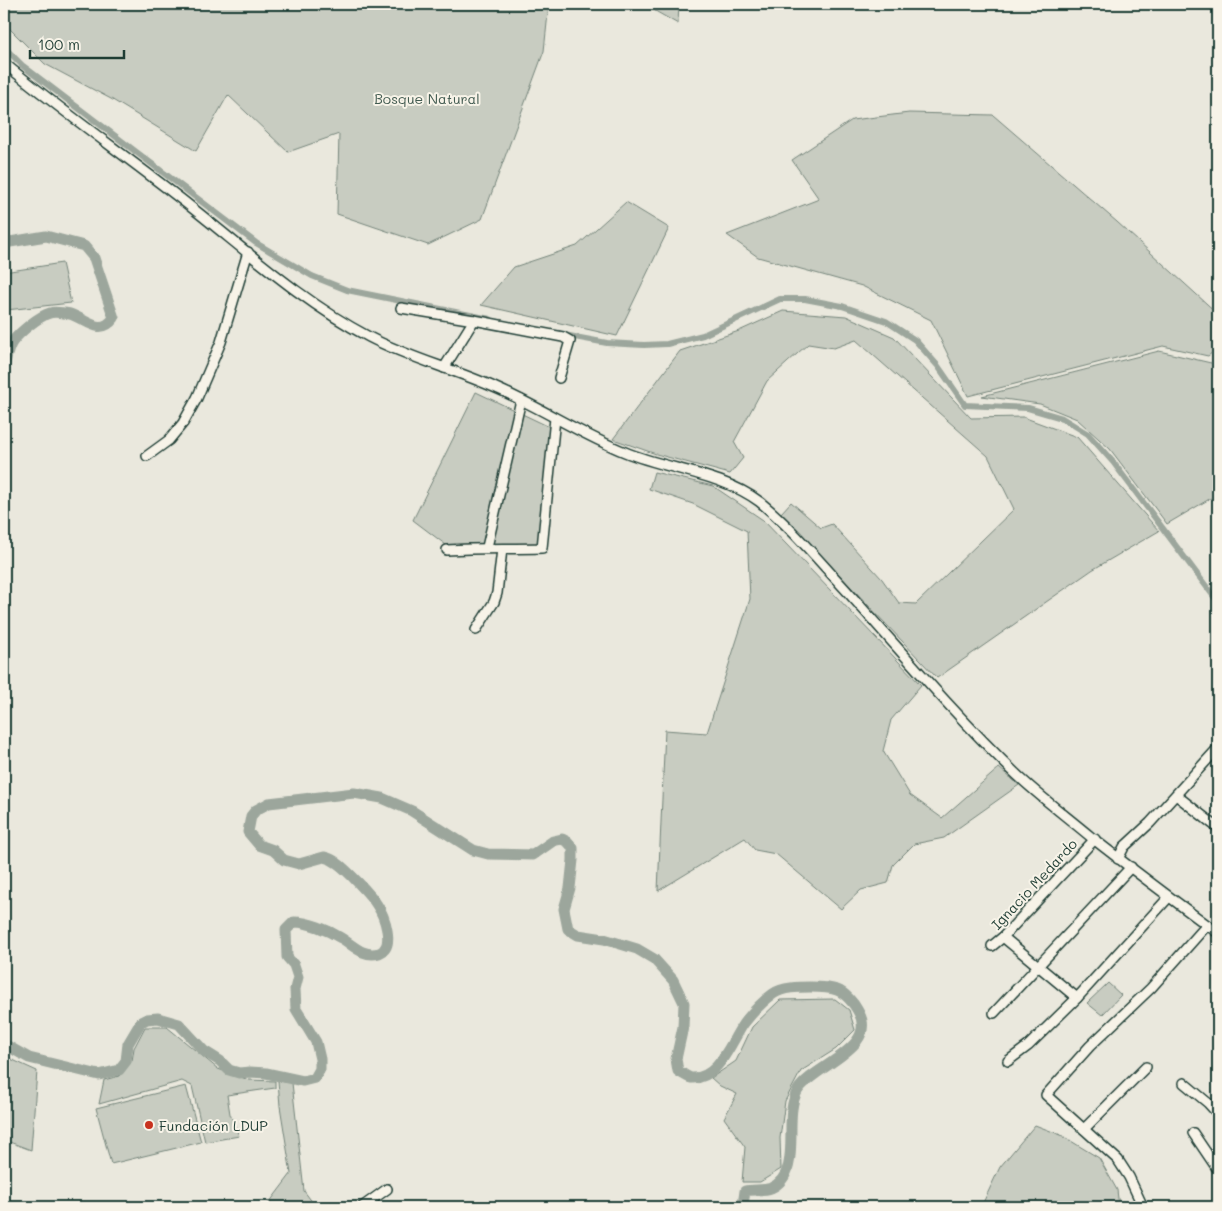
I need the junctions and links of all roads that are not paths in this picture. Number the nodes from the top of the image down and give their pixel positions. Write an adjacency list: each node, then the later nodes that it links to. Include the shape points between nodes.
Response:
1 (4, 63): 2 (street)
2 (248, 252): 5 (street, via 341,321 371,338); 9 (street, via 221,342 197,398 169,440)
3 (401, 308): 4 (street)
4 (474, 320): 5 (street); 6 (street, via 570,340)
5 (444, 368): 7 (street)
6 (559, 378)
7 (522, 400): 8 (street); 10 (street)
8 (555, 418): 11 (street, via 542,548); 17 (street, via 625,452 714,479 758,501 803,544 1014,772)
9 (147, 456)
10 (487, 547): 11 (street); 12 (street)
11 (502, 549): 13 (street, via 497,593)
12 (447, 550)
13 (476, 630)
14 (1218, 748): 15 (street)
15 (1176, 795): 16 (street); 18 (street, via 1124,847)
16 (1218, 828)
17 (1095, 839): 18 (street); 23 (street, Ignacio Medardo)
18 (1118, 859): 19 (street)
19 (1130, 867): 20 (street); 25 (street)
20 (1169, 897): 21 (street); 26 (street)
21 (1207, 925): 22 (street); 32 (street, via 1151,988 1090,1046 1046,1095)
22 (1218, 934)
23 (1003, 937): 24 (street, Ignacio Medardo); 25 (street)
24 (992, 946)
25 (1038, 965): 26 (street); 27 (street)
26 (1076, 998): 28 (street, via 1028,1046)
27 (994, 1013)
28 (1008, 1061)
29 (1146, 1067): 32 (street)
30 (1184, 1083): 31 (street)
31 (1218, 1114)
32 (1084, 1129): 37 (street, via 1118,1160)
33 (1193, 1133): 34 (street)
34 (1218, 1170)
35 (387, 1189): 36 (street)
36 (362, 1207)
37 (1142, 1207)

